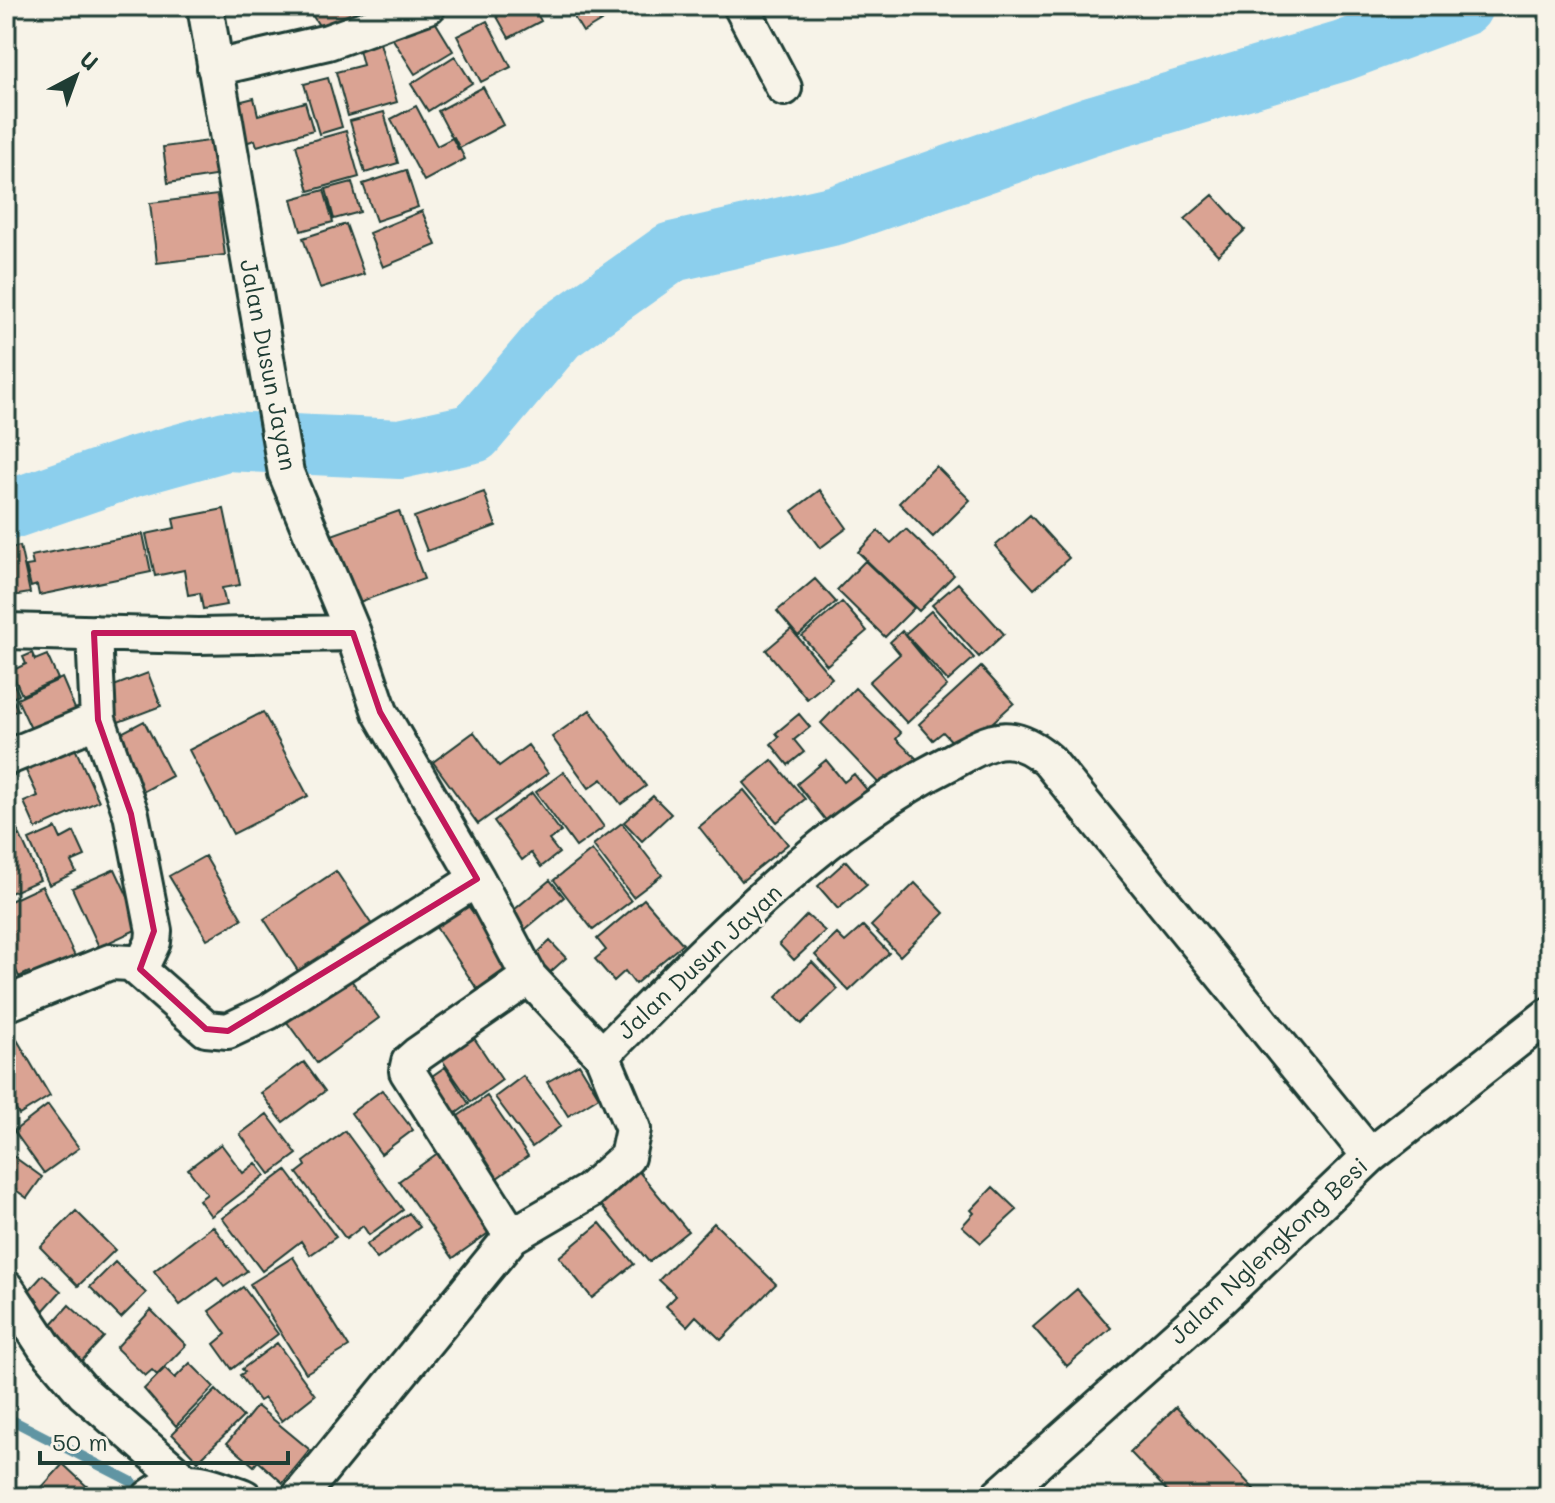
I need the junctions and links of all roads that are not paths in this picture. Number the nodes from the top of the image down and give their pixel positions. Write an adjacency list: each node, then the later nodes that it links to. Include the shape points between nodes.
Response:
1 (205, 6): 4 (street, Jalan Dusun Jayan)
2 (428, 6): 4 (street, via 328,42)
3 (741, 6): 5 (street)
4 (215, 68): 8 (street, Jalan Dusun Jayan, via 286,473)
5 (784, 88)
6 (6, 631): 7 (street)
7 (94, 633): 8 (street); 9 (street)
8 (353, 633): 11 (street, Jalan Dusun Jayan, via 380,712)
9 (98, 720): 10 (street); 12 (street, via 131,814 154,931)
10 (6, 758)
11 (477, 879): 12 (street, via 268,1012 228,1031 206,1029); 13 (street, Jalan Dusun Jayan)
12 (140, 969): 14 (street, via 110,962)
13 (529, 977): 16 (street, Jalan Dusun Jayan); 18 (street, via 417,1055 407,1071)
14 (6, 1004)
15 (1549, 1015): 17 (street, Jalan Nglengkong Besi)
16 (602, 1055): 17 (street, Jalan Dusun Jayan, via 711,947 874,808 975,750 995,741 1015,742 1033,747 1048,760); 18 (street, via 633,1129 627,1157 589,1191)
17 (1370, 1156): 24 (street, Jalan Nglengkong Besi)
18 (512, 1236): 23 (street)
19 (6, 1288): 20 (street, via 84,1393)
20 (185, 1481): 21 (street, via 166,1485); 22 (street)
21 (150, 1497)
22 (244, 1497)
23 (299, 1497)
24 (998, 1497)

